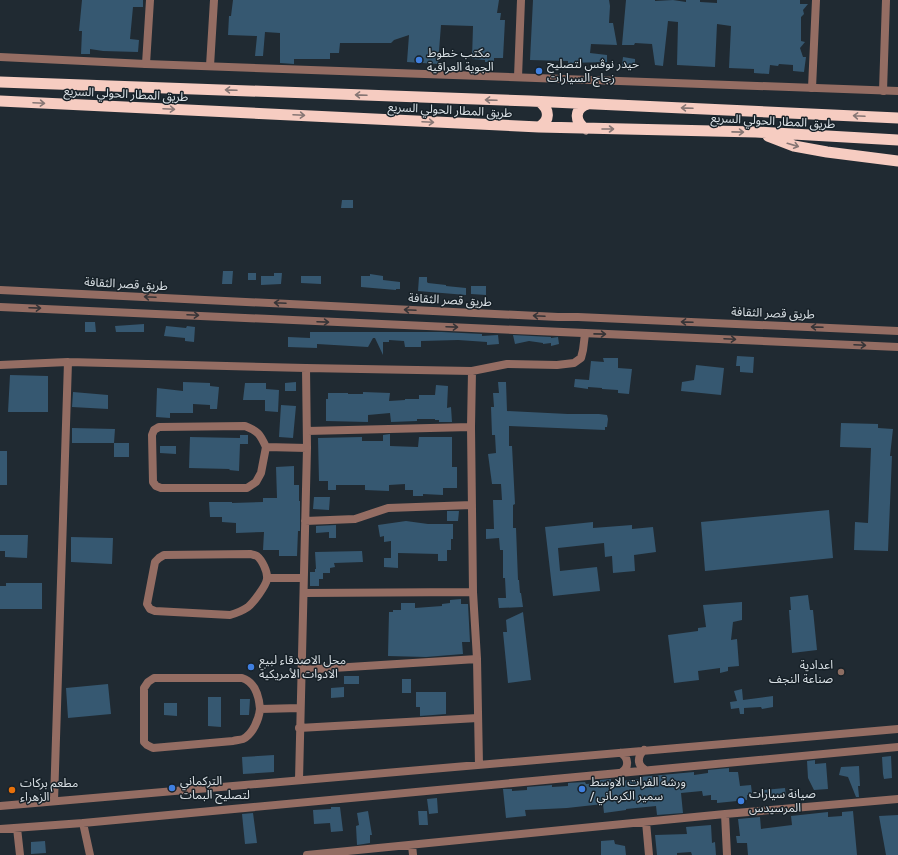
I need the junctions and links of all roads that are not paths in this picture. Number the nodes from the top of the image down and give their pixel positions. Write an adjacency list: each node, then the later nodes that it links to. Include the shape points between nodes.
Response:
1 (150, 0): 7 (street)
2 (214, 0): 8 (street)
3 (521, 0): 9 (street)
4 (816, 0): 11 (street)
5 (886, 0): 12 (street)
6 (0, 57): 7 (street)
7 (146, 64): 8 (street)
8 (210, 66): 9 (street)
9 (518, 77): 11 (street)
10 (0, 82): 15 (highway, طريق المطار الحولي السريع, one-way to 10)
11 (812, 88): 12 (street)
12 (883, 91): 13 (street)
13 (898, 92)
14 (0, 101): 18 (highway, طريق المطار الحولي السريع, one-way to 18)
15 (540, 102): 16 (highway, طريق المطار الحولي السريع); 18 (highway, via 548,115)
16 (588, 104): 17 (highway, طريق المطار الحولي السريع, one-way to 16); 19 (highway, via 578,110 577,116 577,121)
17 (898, 118)
18 (539, 127): 19 (highway, طريق المطار الحولي السريع)
19 (586, 129): 20 (highway, طريق المطار الحولي السريع, one-way to 20)
20 (756, 132): 21 (highway, طريق المطار الحولي السريع); 22 (highway, one-way to 22, via 794,146)
21 (898, 140)
22 (898, 161)
23 (0, 290): 25 (street, طريق قصر الثقافة, one-way to 23, via 558,317)
24 (0, 307): 26 (street, one-way to 26)
25 (898, 330)
26 (585, 334): 27 (street, one-way to 27); 31 (street, via 580,358 574,363 507,364)
27 (898, 347)
28 (68, 362): 29 (street); 30 (street); 57 (street)
29 (0, 365)
30 (306, 368): 31 (street); 33 (street)
31 (472, 371): 32 (street)
32 (471, 427): 33 (street); 36 (street)
33 (307, 430): 35 (street)
34 (266, 447): 34 (street, via 261,435 245,426 159,428 154,430 152,435 153,482 161,488 247,488 256,482 261,473); 35 (street)
35 (307, 448): 37 (street)
36 (472, 505): 37 (street, via 388,508 355,520); 40 (street)
37 (305, 521): 39 (street)
38 (267, 578): 38 (street, via 258,556 251,554 164,555 155,562 147,604 150,609 156,611 230,615 249,606); 39 (street)
39 (303, 578): 41 (street)
40 (472, 592): 41 (street); 42 (street)
41 (304, 593): 43 (street)
42 (476, 659): 43 (street); 46 (street)
43 (301, 670): 44 (street)
44 (300, 708): 45 (street); 47 (street)
45 (260, 709): 45 (street, via 259,697 253,685 242,678 154,678 144,688 144,742 153,748 243,739 259,718)
46 (478, 718): 47 (street); 52 (street)
47 (299, 728): 55 (street)
48 (898, 729): 50 (street)
49 (898, 747): 53 (street)
50 (644, 750): 51 (street); 53 (street, via 639,760 640,766)
51 (621, 753): 52 (street); 54 (street, via 628,762)
52 (479, 765): 55 (street)
53 (645, 770): 54 (street)
54 (622, 772): 61 (street)
55 (299, 780): 57 (street)
56 (898, 799): 59 (street)
57 (54, 801): 58 (street)
58 (0, 806)
59 (725, 814): 60 (street); 71 (street)
60 (646, 822): 64 (street); 70 (street)
61 (83, 823): 62 (street); 67 (street)
62 (17, 828): 63 (street); 66 (street)
63 (0, 829)
64 (412, 845): 65 (street); 69 (street)
65 (331, 854): 68 (street)
66 (20, 855)
67 (90, 855)
68 (307, 855)
69 (412, 855)
70 (649, 855)
71 (727, 855)

